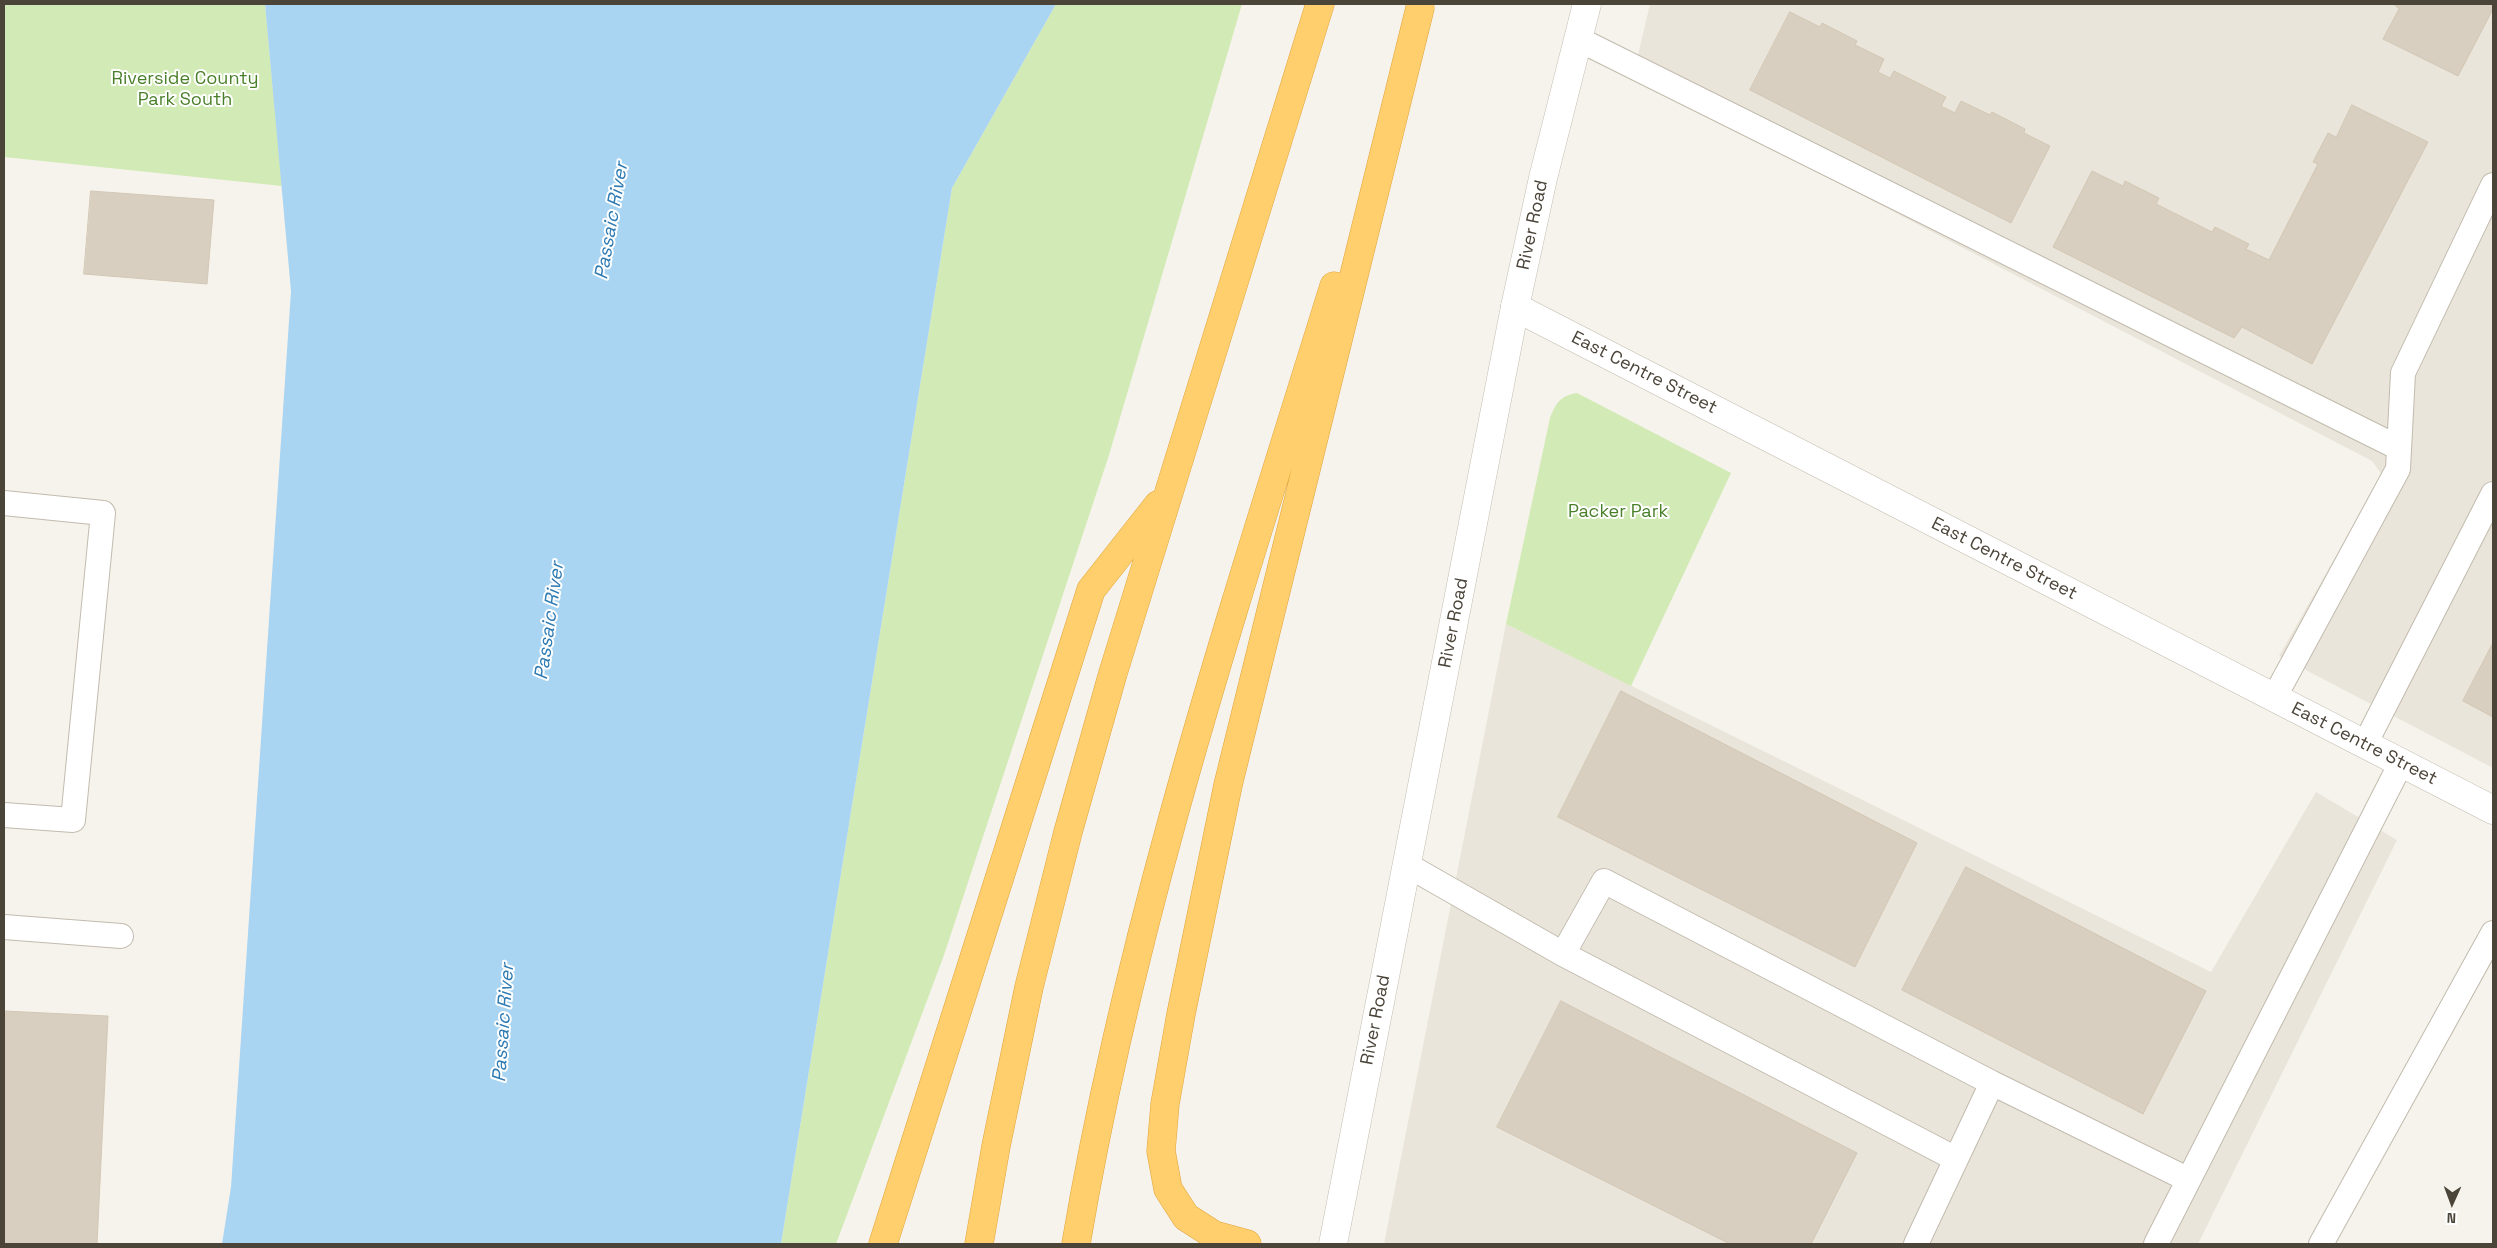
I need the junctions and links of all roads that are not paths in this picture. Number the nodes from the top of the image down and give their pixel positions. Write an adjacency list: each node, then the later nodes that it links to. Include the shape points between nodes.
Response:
1 (1320, 4): 8 (highway)
2 (1587, 4): 4 (street, River Road)
3 (1420, 6): 26 (highway, via 1205,700 1123,1009); 27 (highway, via 1228,785 1165,1104 1161,1151 1168,1189 1186,1216 1214,1235)
4 (1578, 39): 6 (street, River Road); 7 (lane)
5 (2493, 184): 7 (lane, via 2403,373)
6 (1515, 307): 11 (street, East Centre Street); 16 (street, River Road)
7 (2399, 448): 11 (lane, via 2398,469)
8 (1169, 492): 24 (highway, via 1091,590); 25 (highway, via 1113,673 1029,987)
9 (2493, 494): 12 (lane)
10 (4, 503): 15 (lane, via 103,513 73,820)
11 (2274, 698): 12 (street, East Centre Street)
12 (2365, 744): 13 (street, East Centre Street)
13 (2401, 763): 14 (street, East Centre Street); 23 (lane)
14 (2493, 810)
15 (4, 815)
16 (1407, 864): 20 (lane); 28 (street, River Road)
17 (4, 926): 19 (lane)
18 (2493, 933): 31 (lane)
19 (121, 936)
20 (1563, 954): 21 (lane, via 1604,881); 22 (lane)
21 (1992, 1083): 22 (lane); 23 (lane)
22 (1956, 1159): 29 (lane)
23 (2187, 1179): 30 (lane)
24 (883, 1244)
25 (979, 1244)
26 (1076, 1244)
27 (1247, 1244)
28 (1332, 1244)
29 (1916, 1244)
30 (2156, 1244)
31 (2321, 1244)

